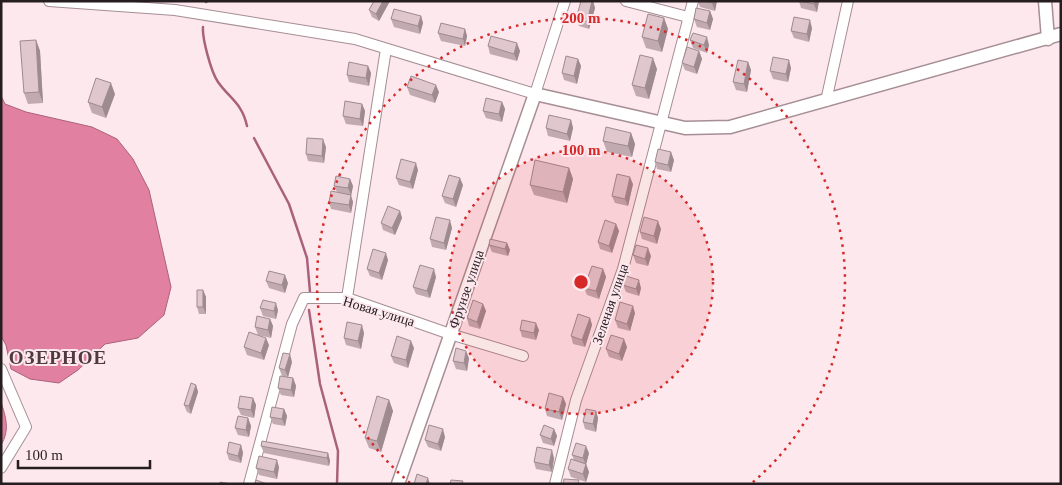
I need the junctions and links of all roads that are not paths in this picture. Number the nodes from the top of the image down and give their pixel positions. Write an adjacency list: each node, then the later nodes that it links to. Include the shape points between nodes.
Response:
1 (49, 1): 7 (street)
2 (565, 1): 12 (street)
3 (626, 1): 8 (street)
4 (692, 1): 8 (street, Зеленая улица)
5 (848, 1): 13 (street)
6 (1045, 1): 10 (street)
7 (174, 6): 11 (street, via 354,39)
8 (688, 17): 14 (street, Зеленая улица)
9 (1061, 34): 10 (street)
10 (1048, 38): 13 (street)
11 (386, 49): 12 (street); 15 (street)
12 (535, 94): 14 (street); 16 (street, Фрунзе улица)
13 (826, 101): 14 (street, via 730,127 684,128)
14 (660, 122): 22 (street, Зеленая улица, via 623,269 576,400)
15 (347, 298): 16 (street, Новая улица); 20 (street, Новая улица, via 304,298 292,324)
16 (450, 334): 17 (street, Новая улица); 21 (street, Фрунзе улица)
17 (523, 356)
18 (1, 368): 19 (street, via 26,427)
19 (1, 468)
20 (249, 484)
21 (398, 484)
22 (555, 484)

